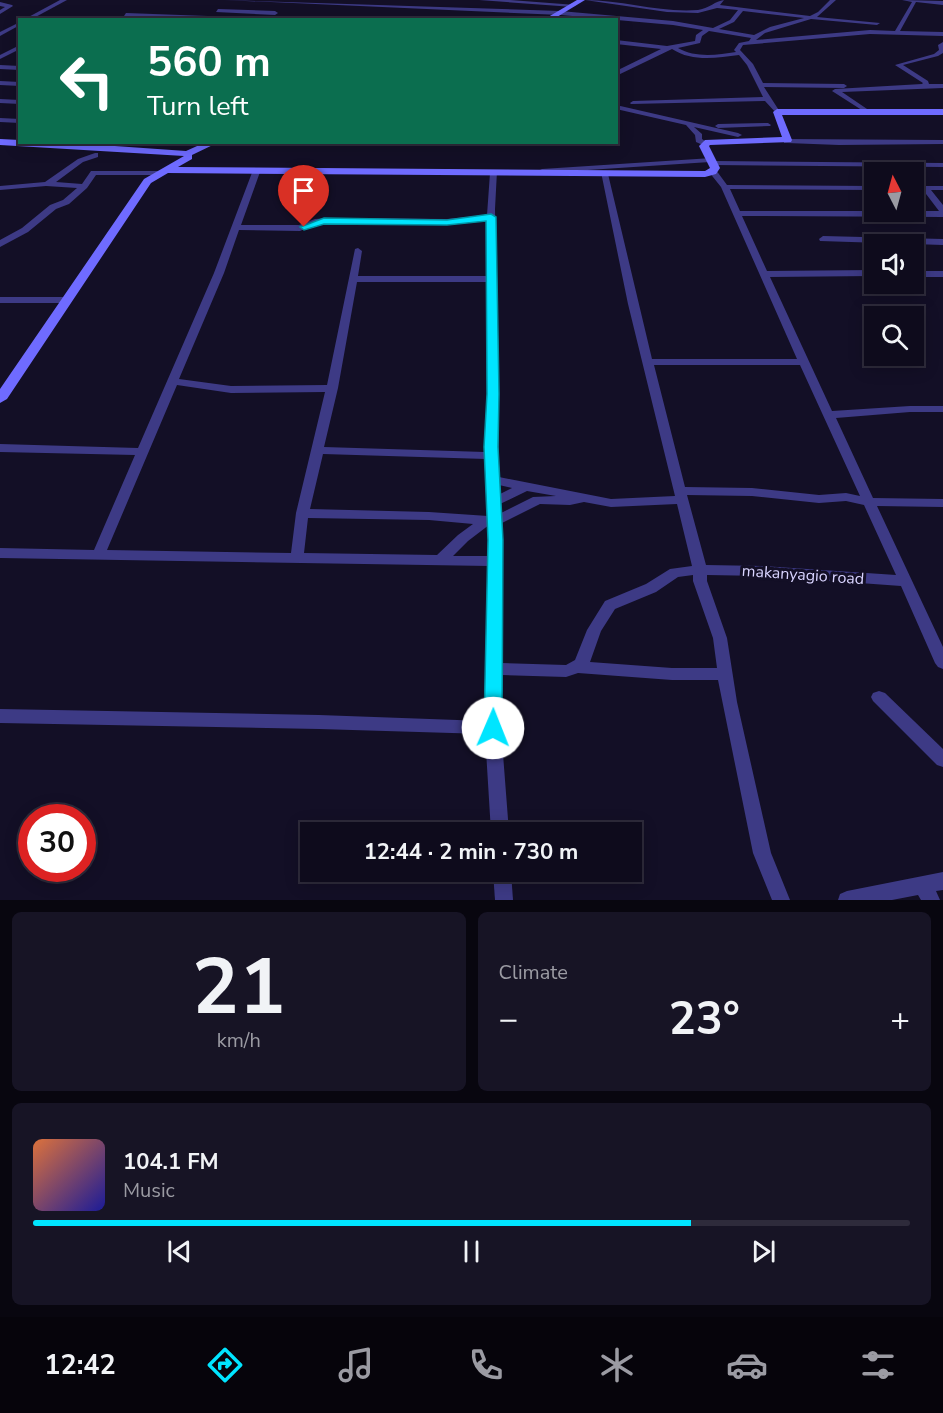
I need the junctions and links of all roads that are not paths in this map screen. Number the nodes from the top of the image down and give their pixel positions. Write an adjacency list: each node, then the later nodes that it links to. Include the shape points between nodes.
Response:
1 (64, 0): 40 (street)
2 (227, 0): 3 (street)
3 (234, 0): 13 (street); 27 (street)
4 (402, 0): 23 (street)
5 (484, 0): 14 (street)
6 (582, 0): 19 (street)
7 (588, 0): 18 (street)
8 (642, 0): 18 (street)
9 (723, 0): 20 (street)
10 (833, 0): 21 (street)
11 (905, 0): 12 (street)
12 (915, 0): 16 (street); 56 (street)
13 (274, 1): 15 (street)
14 (540, 1): 19 (street); 30 (street)
15 (288, 3): 22 (street); 29 (street)
16 (943, 3)
17 (0, 4): 28 (street, via 10,6)
18 (634, 5): 20 (street, via 698,10); 48 (street)
19 (573, 6): 31 (street)
20 (716, 6): 24 (street)
21 (826, 6): 26 (street); 38 (street)
22 (363, 7): 23 (street); 44 (street)
23 (394, 8): 25 (street)
24 (742, 9): 38 (street); 54 (street, via 732,21)
25 (455, 10): 30 (street); 37 (street)
26 (834, 10)
27 (219, 11): 36 (street); 42 (street)
28 (0, 12)
29 (275, 13): 36 (street); 43 (street)
30 (538, 13): 31 (street)
31 (560, 13): 34 (street); 45 (street)
32 (844, 14): 35 (street)
33 (126, 15): 41 (street)
34 (584, 15): 46 (street); 47 (street)
35 (851, 15): 38 (street); 39 (street)
36 (251, 16)
37 (447, 16)
38 (812, 17): 50 (street); 53 (street)
39 (882, 17)
40 (29, 18)
41 (188, 18)
42 (209, 18)
43 (269, 18)
44 (353, 18)
45 (550, 18)
46 (579, 18)
47 (604, 18)
48 (612, 18)
49 (618, 20): 54 (street)
50 (799, 22): 59 (street, via 819,27); 60 (street)
51 (877, 23): 53 (street)
52 (18, 24): 57 (street)
53 (865, 24): 55 (street)
54 (710, 30): 60 (street); 60 (street); 63 (street, via 699,35 698,42)
55 (880, 32): 56 (street); 59 (street)
56 (897, 33): 58 (street)
57 (0, 34)
58 (943, 34)
59 (829, 35): 60 (street)
60 (750, 40): 67 (street, via 737,49)
61 (618, 42): 63 (street)
62 (943, 44): 68 (street)
63 (670, 47): 67 (street, via 694,55); 72 (street)
64 (18, 48): 65 (street)
65 (10, 52): 66 (street); 69 (street)
66 (18, 53)
67 (740, 53): 75 (street, via 751,65)
68 (939, 56): 77 (street, via 898,65 919,76)
69 (0, 57)
70 (0, 67): 71 (street)
71 (18, 68)
72 (618, 73)
73 (0, 83): 74 (street)
74 (18, 84)
75 (759, 86): 76 (street); 81 (street)
76 (828, 86): 79 (street); 80 (street)
77 (925, 86): 78 (street); 79 (street)
78 (943, 86)
79 (887, 87): 80 (street)
80 (835, 91): 86 (street)
81 (765, 99): 84 (street); 88 (street)
82 (0, 101): 83 (street)
83 (18, 102)
84 (633, 103)
85 (618, 108): 92 (street)
86 (868, 112): 87 (street); 88 (street)
87 (943, 112)
88 (778, 116): 91 (street); 95 (street)
89 (0, 120): 90 (street)
90 (18, 121)
91 (768, 125): 92 (street); 93 (street)
92 (692, 126): 93 (street); 101 (street)
93 (738, 135): 94 (street)
94 (725, 141): 95 (street); 101 (street)
95 (787, 141): 98 (street)
96 (0, 142): 97 (street)
97 (18, 142)
98 (943, 142)
99 (50, 144): 102 (street)
100 (210, 144): 103 (street)
101 (705, 144): 104 (street)
102 (98, 148): 103 (street); 109 (street, via 91,164); 112 (street, via 77,159 70,170)
103 (187, 154): 106 (street, via 186,160)
104 (712, 165): 105 (street); 110 (street); 111 (street); 115 (street)
105 (943, 165)
106 (162, 172): 107 (street); 109 (street); 135 (street, via 147,181)
107 (256, 172): 108 (street); 123 (street)
108 (494, 173): 110 (street); 122 (street)
109 (93, 174): 112 (street); 114 (street)
110 (514, 174): 111 (street)
111 (604, 174): 136 (street)
112 (56, 179): 113 (street)
113 (46, 184): 114 (street); 116 (street)
114 (84, 186): 126 (street, via 25,231)
115 (724, 187): 117 (street); 120 (street)
116 (0, 188)
117 (864, 188)
118 (943, 188): 119 (street)
119 (926, 189): 121 (street)
120 (737, 213): 121 (street); 129 (street)
121 (943, 213)
122 (491, 217): 123 (street, via 447,222 319,221 296,228); 133 (street)
123 (235, 227): 139 (street)
124 (823, 239): 125 (street)
125 (943, 242)
126 (0, 244)
127 (358, 251): 132 (street)
128 (864, 273): 129 (street)
129 (763, 274): 137 (street)
130 (924, 274): 131 (street)
131 (943, 274)
132 (354, 279): 133 (street); 140 (street)
133 (491, 279): 147 (street)
134 (0, 300): 135 (street)
135 (67, 300): 138 (street)
136 (647, 362): 137 (street); 150 (street)
137 (803, 362): 143 (street)
138 (4, 386): 141 (street)
139 (170, 386): 140 (street, via 241,390); 146 (street)
140 (332, 388): 145 (street)
141 (0, 399)
142 (943, 409): 143 (street)
143 (830, 415): 153 (street)
144 (0, 448): 146 (street)
145 (316, 450): 147 (street); 155 (street)
146 (141, 452): 158 (street)
147 (492, 456): 148 (street)
148 (492, 480): 149 (street); 152 (street)
149 (526, 486): 151 (street); 152 (street)
150 (680, 495): 151 (street, via 611,503); 153 (street, via 742,492 846,497); 162 (street)
151 (583, 498): 156 (street, via 538,500)
152 (494, 502): 156 (street)
153 (869, 502): 154 (street); 163 (street)
154 (943, 503)
155 (302, 513): 156 (street); 159 (street)
156 (491, 521): 160 (street, via 464,538); 161 (street)
157 (0, 553): 158 (street)
158 (99, 554): 159 (street)
159 (297, 558): 160 (street)
160 (442, 559): 161 (street)
161 (494, 561): 166 (street)
162 (700, 570): 163 (street, makanyagio road); 165 (street, makanyagio road, via 675,573 651,588 613,602 594,630); 167 (street, via 700,581 720,638)
163 (906, 581): 164 (street)
164 (943, 663)
165 (578, 668): 166 (street); 167 (street)
166 (494, 669): 170 (street)
167 (724, 674): 177 (street, via 762,853)
168 (879, 697): 171 (street)
169 (0, 716): 170 (street)
170 (493, 728): 172 (street)
171 (943, 760)
172 (499, 822)
173 (943, 881): 175 (street)
174 (503, 882): 176 (street)
175 (926, 893): 178 (street)
176 (504, 900)
177 (781, 900)
178 (847, 900)

